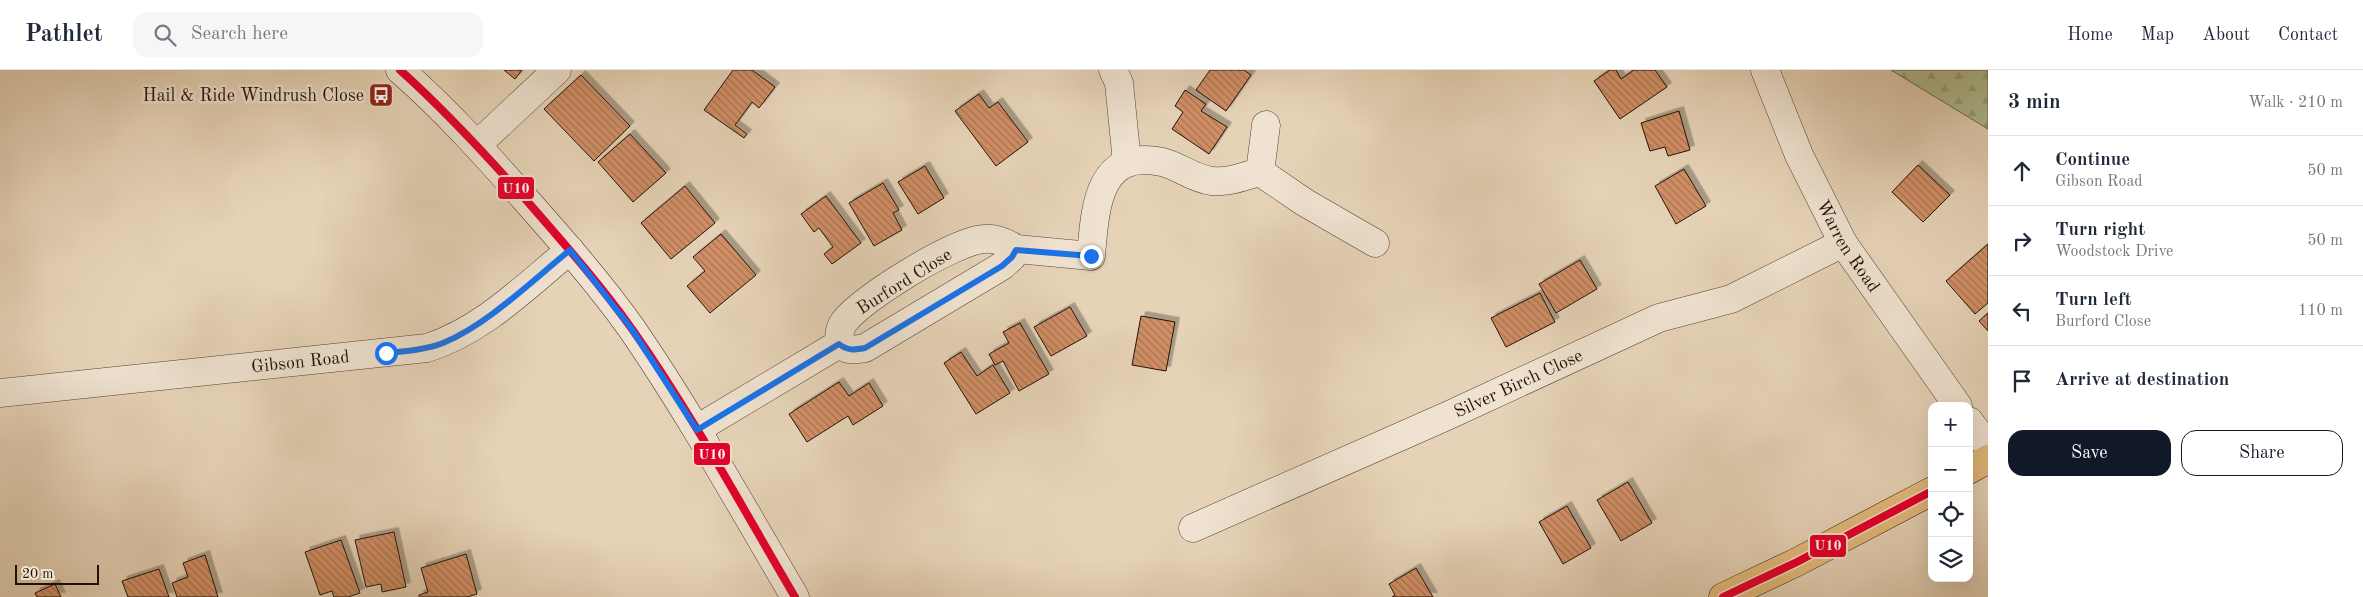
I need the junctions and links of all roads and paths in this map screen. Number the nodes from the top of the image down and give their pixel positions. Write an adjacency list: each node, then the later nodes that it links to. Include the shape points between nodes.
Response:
1 (400, 70): 6 (street)
2 (557, 70): 6 (street)
3 (1113, 70): 7 (street, via 1118,83)
4 (1765, 70): 9 (street, Warren Road, via 1799,155)
5 (1266, 126): 8 (street)
6 (477, 145): 11 (street)
7 (1127, 162): 8 (street, via 1145,159 1163,162 1210,181 1227,181); 12 (street, Burford Close, via 1118,166 1103,184 1091,256)
8 (1260, 172): 10 (street)
9 (1843, 242): 15 (street, Warren Road); 22 (street, Silver Birch Close, via 1731,299 1659,318)
10 (1375, 243)
11 (570, 250): 14 (street, Gibson Road, via 482,320 443,343 427,348); 17 (street, via 631,328)
12 (1016, 250): 13 (street, Burford Close, via 1002,266 865,348 845,349); 13 (street, Burford Close, via 1000,241 984,239 941,254 851,314 842,324)
13 (839, 344): 17 (street)
14 (0, 393)
15 (1955, 402)
16 (1973, 426): 18 (street)
17 (697, 430): 23 (street)
18 (1988, 446)
19 (1988, 459): 20 (main road)
20 (1973, 468)
21 (1930, 492): 24 (main road)
22 (1193, 528)
23 (795, 597)
24 (1723, 597)

